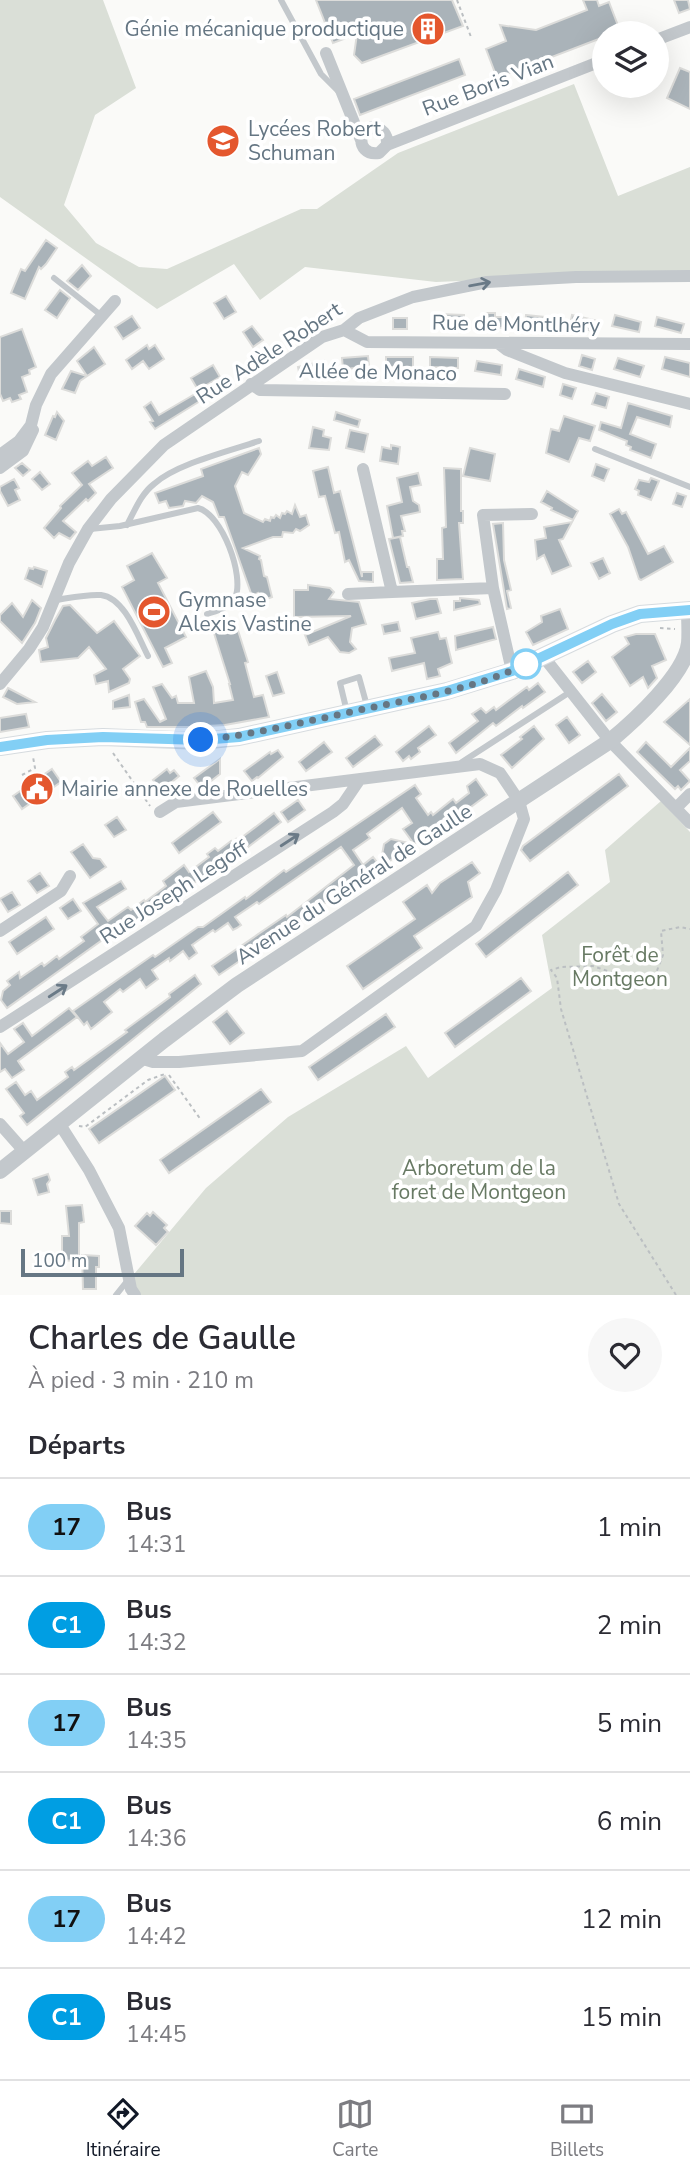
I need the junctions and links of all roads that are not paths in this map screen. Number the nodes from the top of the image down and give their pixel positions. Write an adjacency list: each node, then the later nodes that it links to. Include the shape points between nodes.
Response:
1 (281, 0): 6 (lane, via 321,74)
2 (690, 27): 3 (street)
3 (669, 35)
4 (327, 53): 6 (street)
5 (592, 65): 8 (street, Rue Boris Vian)
6 (342, 94): 7 (street)
7 (361, 140): 8 (street, via 372,153); 8 (street, via 364,132 376,127 384,132)
8 (387, 145)
9 (690, 276): 13 (street, Rue Adèle Robert, one-way to 9, via 359,318 413,297 487,282)
10 (54, 278): 12 (lane)
11 (115, 301): 12 (street)
12 (102, 316): 19 (street, via 51,374)
13 (344, 330): 14 (street, Rue de Montlhéry, via 367,342); 16 (street, Rue Adèle Robert, via 322,337)
14 (498, 343): 15 (street, Rue de Montlhéry); 18 (street, via 565,373)
15 (690, 344)
16 (251, 384): 17 (street, Allée de Monaco, via 260,390); 28 (street, Rue Adèle Robert, via 164,445)
17 (505, 394)
18 (690, 404)
19 (31, 425): 22 (street); 23 (street, via 33,433 23,451)
20 (259, 441): 27 (lane, via 153,484)
21 (595, 449): 25 (lane)
22 (0, 455)
23 (0, 468)
24 (363, 469): 30 (street)
25 (690, 487)
26 (532, 514): 29 (street, via 483,515)
27 (127, 524): 28 (lane); 34 (lane, via 206,510 232,551 237,586 229,605)
28 (88, 528): 32 (street, Rue Adèle Robert)
29 (493, 588): 30 (street); 38 (street)
30 (392, 592): 31 (street)
31 (348, 594)
32 (54, 600): 36 (lane, via 102,595 113,600); 39 (street, Rue Adèle Robert, via 29,649)
33 (690, 610): 35 (street, Avenue du Général de Gaulle); 37 (main road, via 640,614)
34 (207, 614)
35 (690, 646): 43 (street, Avenue du Général de Gaulle, via 672,679)
36 (148, 656)
37 (543, 656): 38 (main road); 40 (street)
38 (512, 671): 41 (main road)
39 (0, 684)
40 (571, 691): 43 (street); 45 (lane)
41 (367, 708): 42 (main road); 42 (lane, via 359,677 340,683)
42 (347, 712): 44 (main road, via 227,738 103,737)
43 (610, 741): 48 (street, Avenue du Général de Gaulle); 49 (street)
44 (0, 747)
45 (454, 767): 46 (street); 48 (street, via 480,764 500,773)
46 (360, 779): 50 (street, via 176,802); 54 (street, Rue Joseph Legoff, one-way to 46, via 332,812)
47 (690, 794): 49 (street)
48 (519, 801): 55 (street, Avenue du Général de Gaulle, via 237,985); 55 (street, via 524,819 496,890 476,926 302,1051 179,1062)
49 (676, 808): 51 (street)
50 (159, 812)
51 (690, 822)
52 (70, 876): 53 (street, via 61,891)
53 (0, 931)
54 (0, 1027)
55 (140, 1058): 56 (street, Avenue du Général de Gaulle)
56 (59, 1123): 58 (street, Avenue du Général de Gaulle); 60 (street, via 119,1227)
57 (0, 1124): 58 (street)
58 (24, 1151): 59 (street, Avenue du Général de Gaulle)
59 (0, 1171)
60 (129, 1278): 61 (lane); 62 (street)
61 (116, 1295)
62 (135, 1295)

